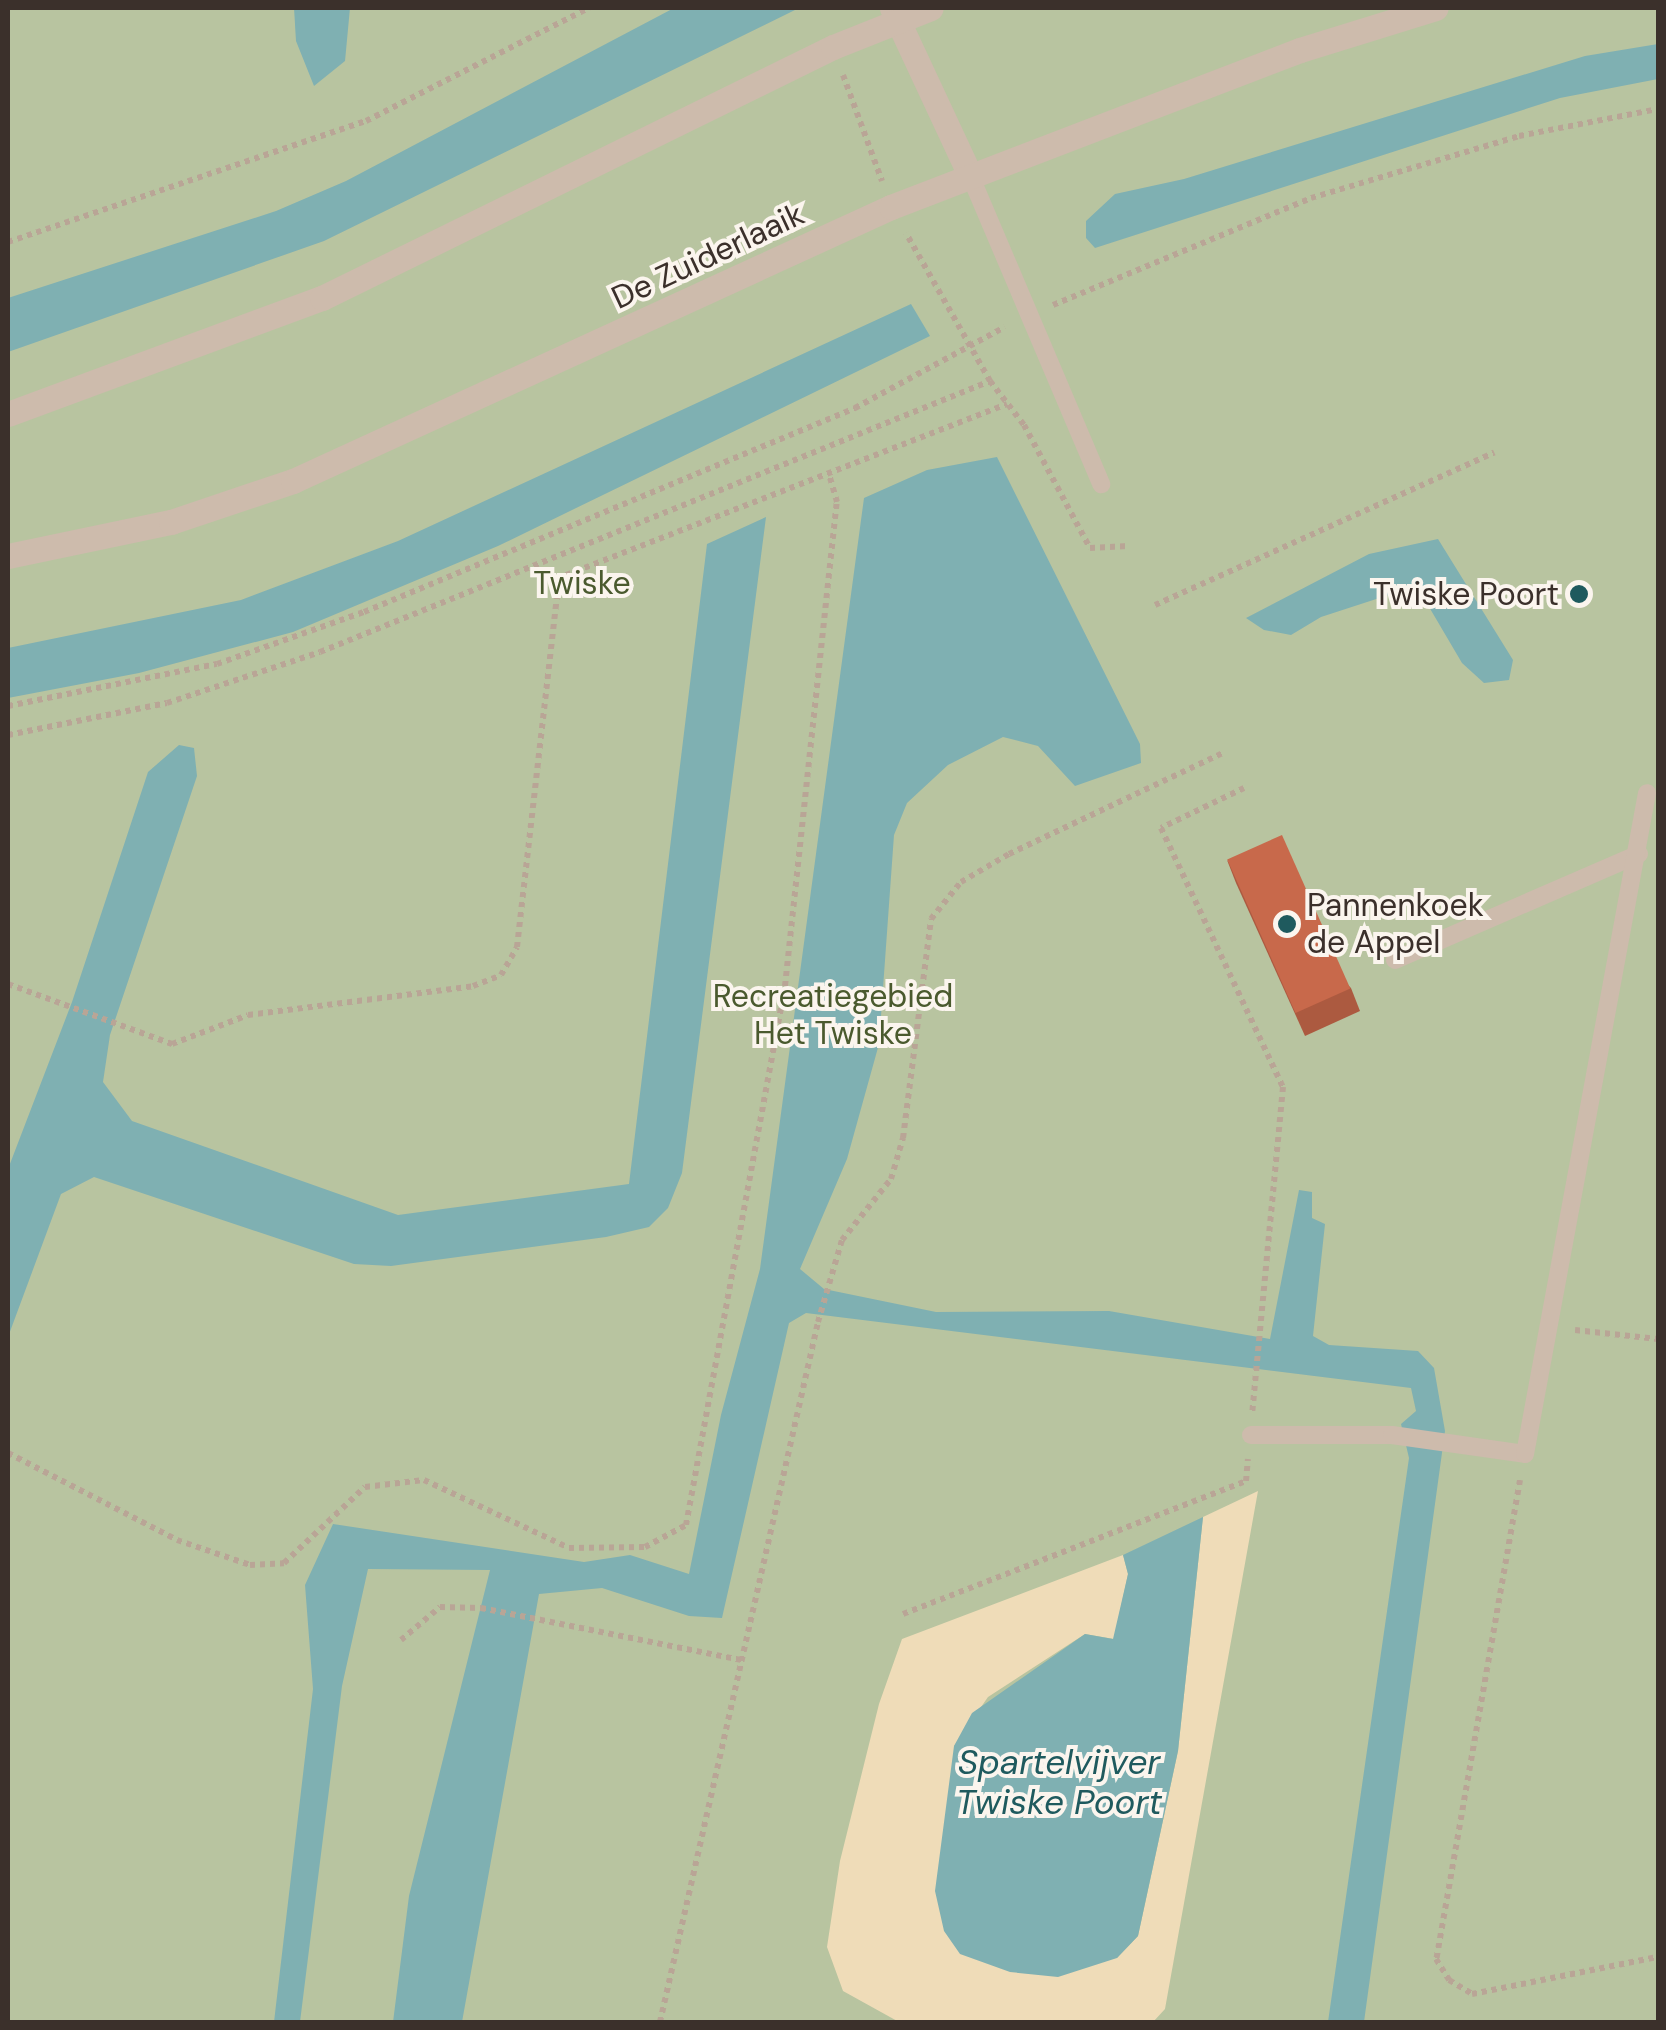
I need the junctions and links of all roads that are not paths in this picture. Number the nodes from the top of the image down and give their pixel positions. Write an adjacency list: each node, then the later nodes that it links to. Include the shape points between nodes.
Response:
1 (931, 8): 3 (street)
2 (1436, 8): 4 (street, De Zuiderlaaik, via 1300,50)
3 (894, 14): 4 (street); 5 (street, via 322,298)
4 (970, 175): 6 (lane); 7 (street, De Zuiderlaaik, via 293,481 171,522)
5 (8, 414)
6 (1101, 484)
7 (8, 556)
8 (1647, 793): 9 (lane)
9 (1639, 854): 10 (lane); 11 (lane, via 1525,1454 1392,1435)
10 (1395, 960)
11 (1250, 1434)

